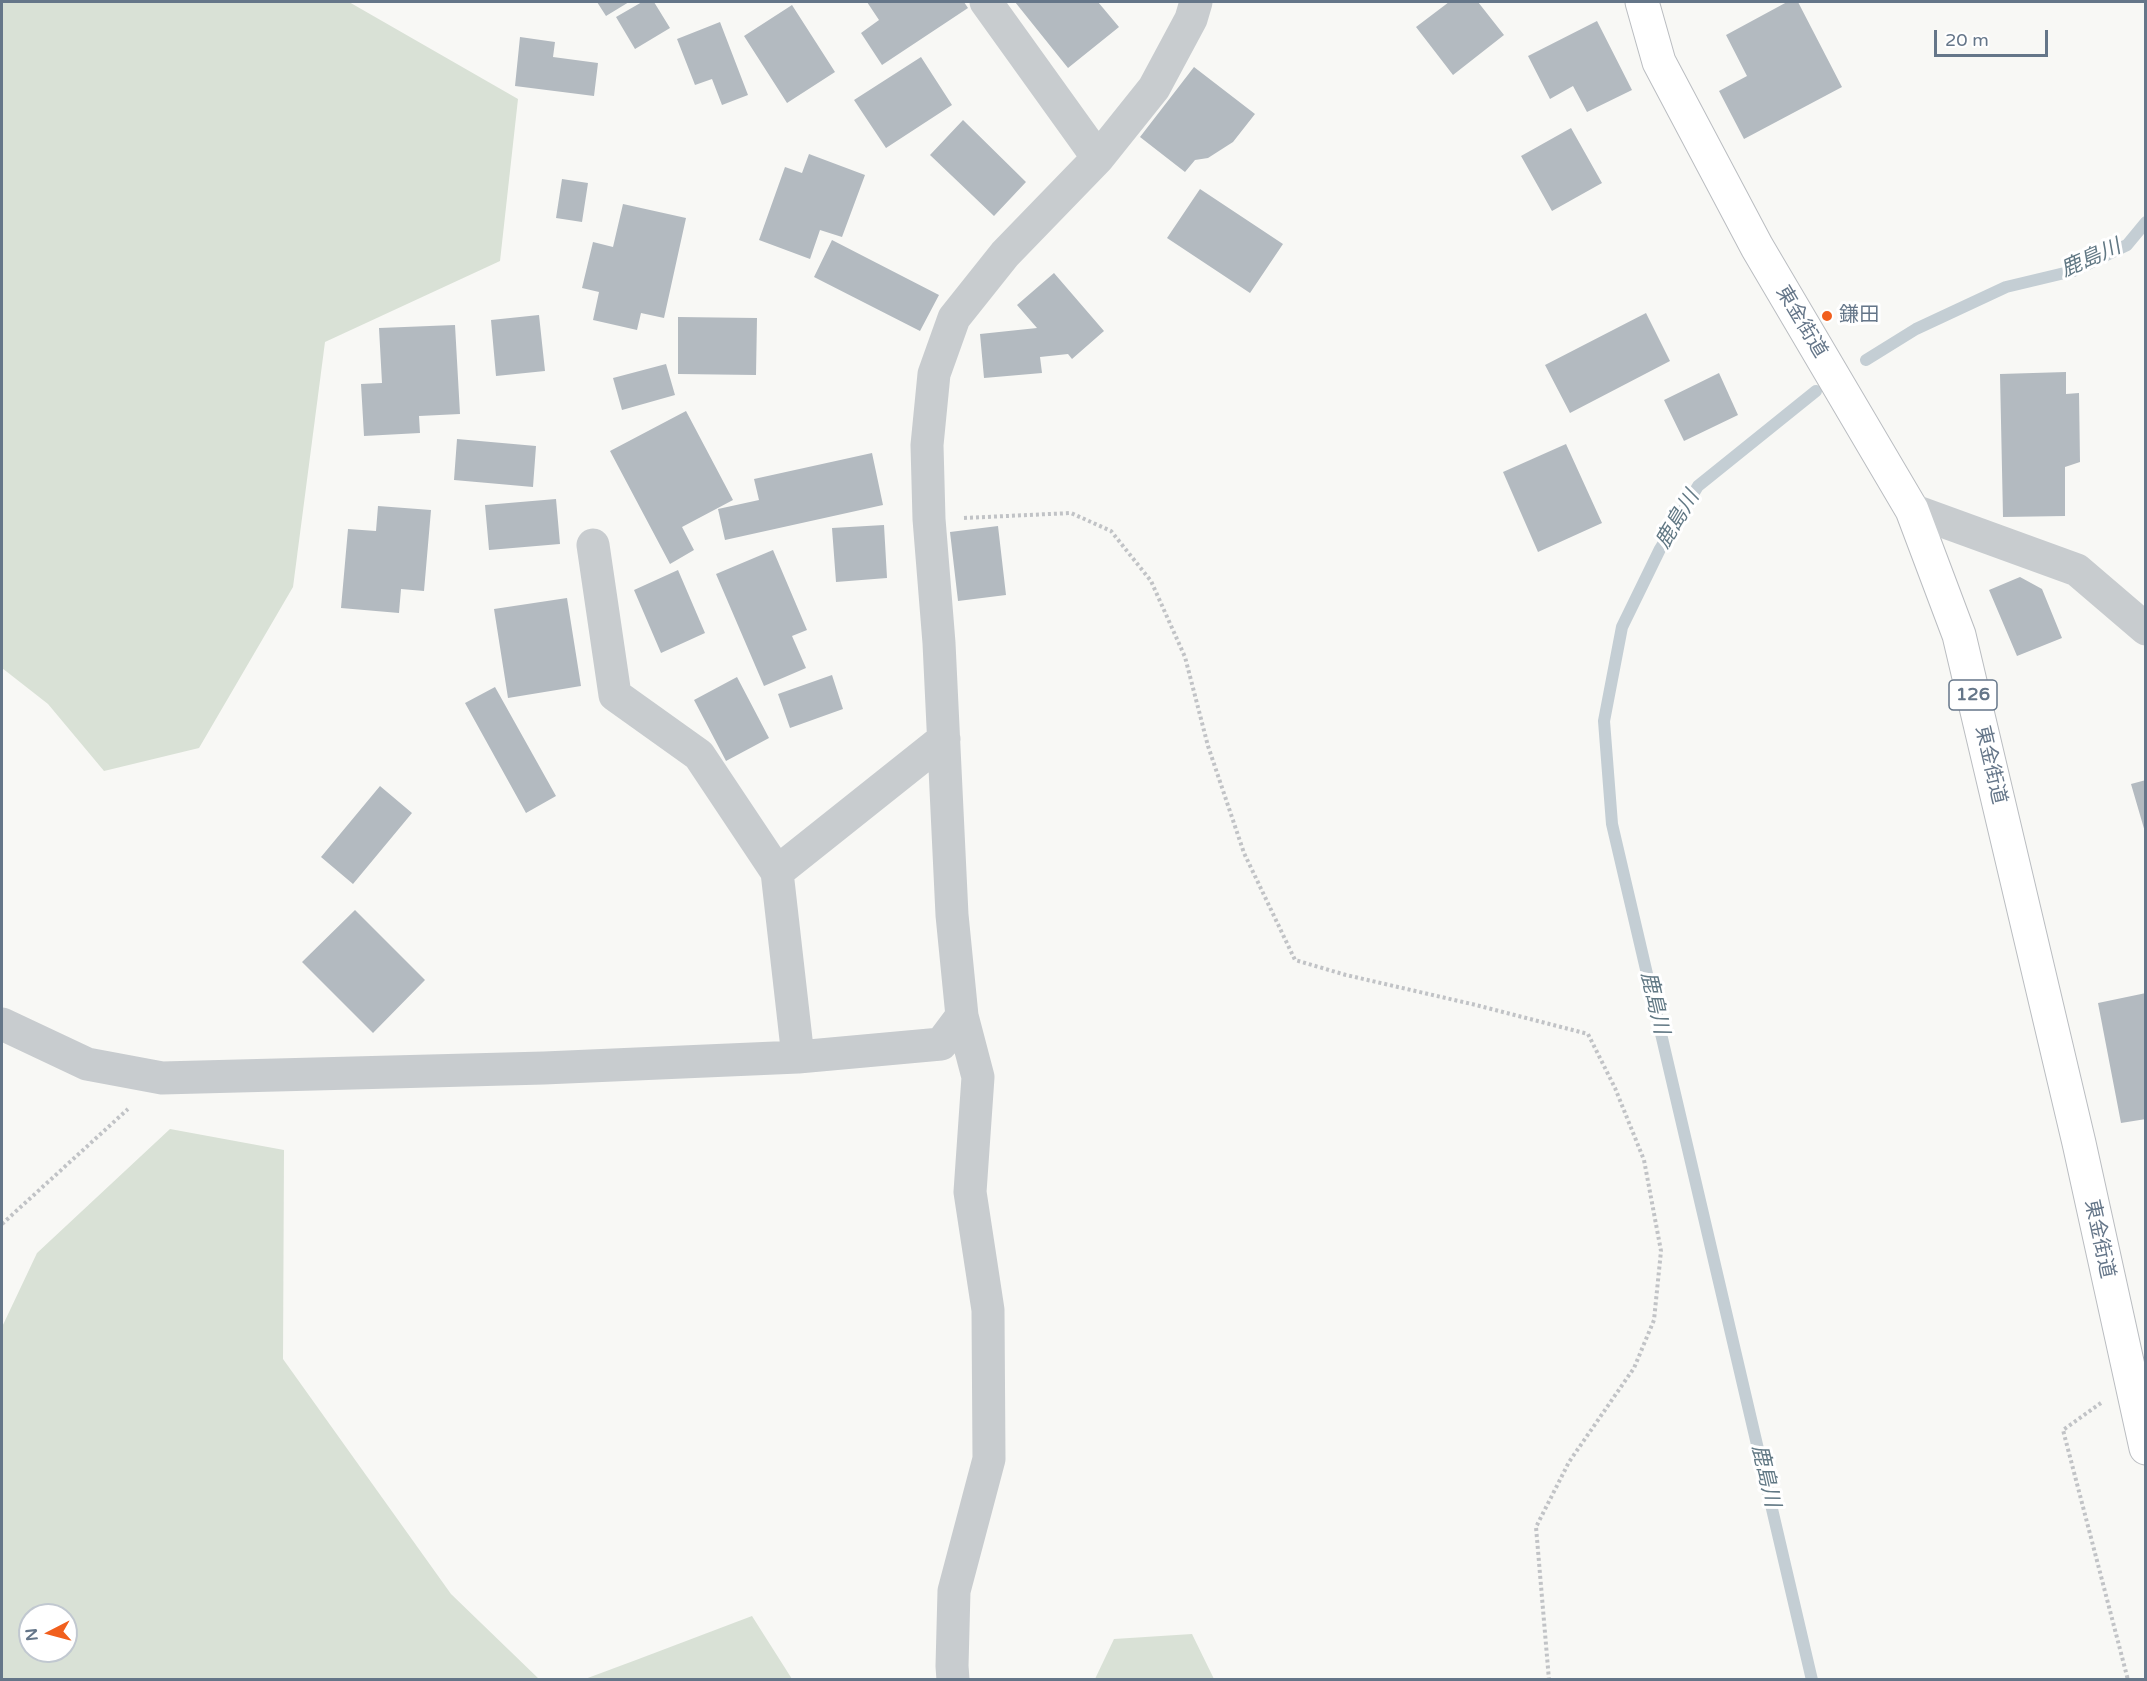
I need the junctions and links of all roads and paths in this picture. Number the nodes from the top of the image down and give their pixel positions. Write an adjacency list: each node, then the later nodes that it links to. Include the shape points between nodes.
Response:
1 (986, 2): 4 (street)
2 (1196, 2): 4 (street, via 1154,88)
3 (1642, 2): 5 (highway, 東金街道 / 126, via 1659,62 1746,227)
4 (1098, 158): 6 (street, via 1005,254 954,318 934,374 927,445)
5 (1912, 510): 8 (street, via 2077,570); 16 (highway, 東金街道 / 126, via 1959,635 2079,1143)
6 (929, 519): 9 (street); 19 (path, via 1071,513 1111,531 1152,581 1185,657 1208,746 1244,854 1295,960 1588,1034 1644,1160 1661,1251 1654,1320 1634,1368 1569,1462 1536,1527)
7 (593, 545): 10 (street, via 615,695 699,755)
8 (2145, 629)
9 (944, 740): 10 (street); 11 (street, via 952,915)
10 (777, 872): 13 (street)
11 (962, 1016): 13 (street, via 941,1044); 18 (street, via 978,1077 970,1192 988,1310 989,1459 954,1591)
12 (2, 1024): 14 (street, via 87,1064)
13 (798, 1057): 14 (street)
14 (162, 1078): 15 (path)
15 (2, 1224)
16 (2130, 1381): 17 (highway, 東金街道 / 126); 20 (path, via 2063,1430)
17 (2145, 1448)
18 (953, 1680)
19 (1549, 1680)
20 (2128, 1680)

